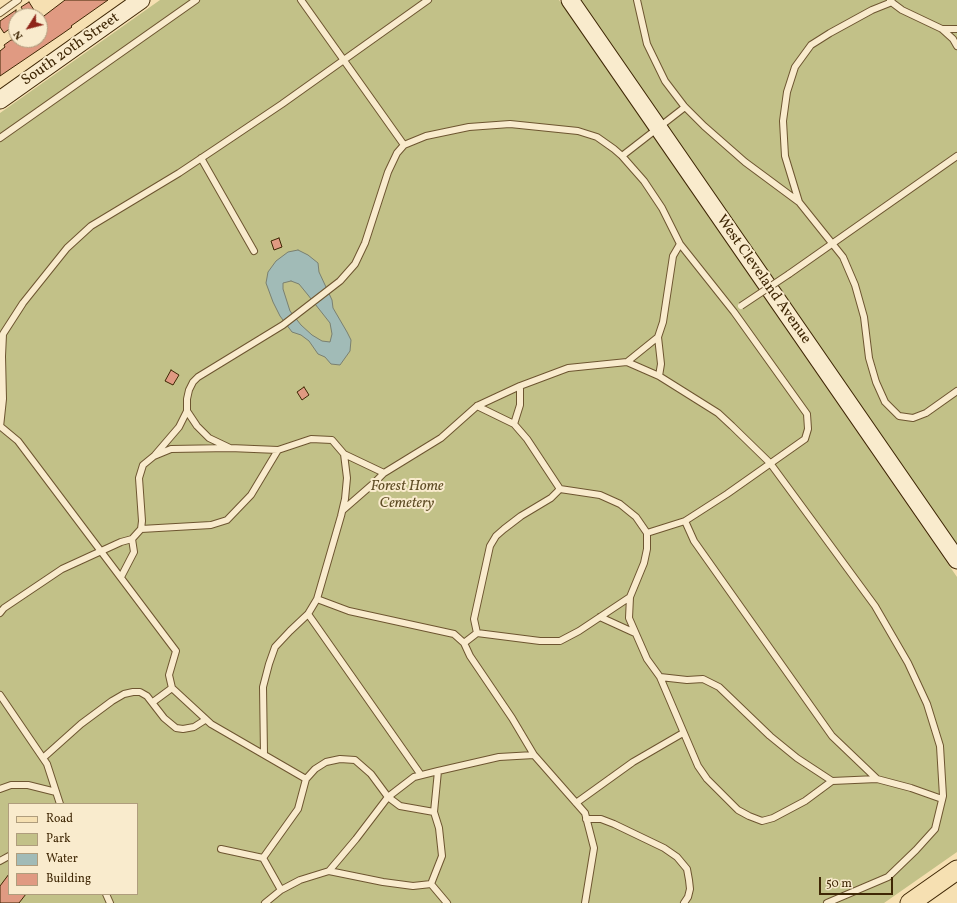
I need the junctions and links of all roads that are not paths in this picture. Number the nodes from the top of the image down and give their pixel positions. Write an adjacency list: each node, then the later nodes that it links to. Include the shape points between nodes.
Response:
1 (18, 0): 9 (lane)
2 (141, 0): 14 (street, South 20th Street)
3 (196, 0): 17 (lane)
4 (301, 0): 13 (lane)
5 (428, 0): 13 (lane)
6 (570, 0): 16 (street, West Cleveland Avenue)
7 (637, 0): 15 (lane, via 647,44 665,81)
8 (890, 1): 10 (lane, via 902,10); 22 (lane, via 810,45 795,67 787,92 783,121 785,156)
9 (0, 13)
10 (942, 29): 11 (lane); 12 (lane)
11 (957, 29)
12 (957, 46)
13 (343, 60): 18 (lane); 21 (lane)
14 (0, 100)
15 (685, 108): 16 (lane); 22 (lane, via 745,162)
16 (658, 128): 19 (lane); 50 (street, West Cleveland Avenue)
17 (0, 138)
18 (404, 145): 19 (lane, via 426,136 510,124 578,131 597,137); 34 (lane, via 388,172 365,243 355,264 340,281 283,324 198,377 189,390)
19 (622, 156): 24 (lane, via 644,181 662,208)
20 (957, 156): 23 (lane)
21 (201, 158): 25 (lane); 27 (lane, via 91,226 67,248 22,303)
22 (799, 202): 23 (lane)
23 (832, 243): 26 (lane, bridge); 32 (lane, via 843,257 855,285 864,317 871,364 885,402 899,416 913,418 926,413)
24 (680, 244): 26 (lane); 28 (lane, via 673,256 663,322)
25 (254, 251)
26 (734, 312): 41 (lane, via 807,414 808,430 805,439)
27 (2, 336): 36 (lane, via 3,399)
28 (658, 337): 29 (lane); 30 (lane, via 661,364)
29 (627, 362): 30 (lane); 31 (lane, via 568,368)
30 (659, 376): 41 (lane, via 718,414)
31 (520, 386): 33 (lane); 35 (lane, via 520,404)
32 (957, 391)
33 (477, 406): 35 (lane); 42 (lane, via 441,438)
34 (187, 411): 37 (lane, via 209,438); 40 (lane, via 179,427)
35 (514, 424): 43 (lane)
36 (0, 427): 49 (lane, via 18,441)
37 (230, 448): 38 (lane); 40 (lane, via 171,449)
38 (278, 450): 39 (lane, via 311,439 332,440); 46 (lane, via 251,495 227,520 211,525)
39 (344, 454): 42 (lane); 44 (lane, via 347,478)
40 (154, 456): 46 (lane, via 143,465 138,478 142,521)
41 (770, 463): 45 (lane); 77 (lane, via 875,606 908,663 927,704 940,746)
42 (384, 473): 44 (lane)
43 (560, 489): 47 (lane, via 600,495 620,504 636,517); 57 (lane, via 551,498 504,529 490,546 474,619)
44 (342, 510): 53 (lane)
45 (685, 521): 47 (lane); 72 (lane, via 694,542 832,736)
46 (140, 529): 48 (lane)
47 (647, 533): 52 (lane, via 644,563)
48 (132, 539): 49 (lane); 51 (lane, via 134,552)
49 (101, 551): 51 (lane); 54 (lane, via 62,569)
50 (957, 560)
51 (121, 577): 61 (lane, via 176,651 169,674)
52 (630, 598): 56 (lane); 58 (lane, via 629,618)
53 (317, 599): 55 (lane); 59 (lane, via 349,611 454,634)
54 (0, 613)
55 (308, 614): 66 (lane, via 275,647 269,664 263,687); 70 (lane)
56 (600, 617): 57 (lane, via 579,632 560,641); 58 (lane)
57 (477, 633): 59 (lane)
58 (635, 633): 60 (lane, via 647,659)
59 (464, 643): 67 (lane)
60 (660, 677): 65 (lane); 73 (lane, via 703,679 719,686 770,736)
61 (172, 688): 63 (lane); 64 (lane)
62 (0, 695): 68 (lane)
63 (153, 702): 64 (lane, via 164,718 176,728 194,727); 68 (lane, via 140,692 124,694 81,724)
64 (205, 720): 66 (lane)
65 (683, 732): 73 (lane, via 698,766 707,779 738,810 762,821 805,801); 79 (lane, via 633,762)
66 (264, 754): 71 (lane)
67 (534, 755): 69 (lane, via 499,757); 79 (lane)
68 (43, 758): 75 (lane)
69 (438, 771): 70 (lane); 80 (lane)
70 (421, 775): 76 (lane, via 414,777)
71 (306, 778): 76 (lane, via 326,762 340,759 355,760 371,774); 83 (lane, via 298,809)
72 (877, 778): 73 (lane); 77 (lane)
73 (832, 781)
74 (0, 789): 75 (lane, via 11,785)
75 (56, 792): 78 (lane)
76 (388, 797): 80 (lane, via 400,806); 85 (lane)
77 (942, 799): 92 (lane, via 935,829 888,877)
78 (60, 803)
79 (576, 803): 81 (lane, via 585,813)
80 (434, 812): 86 (lane, via 439,828 442,856)
81 (586, 819): 90 (lane, via 594,848); 91 (lane, via 602,819 678,857 687,869 689,880 690,889)
82 (221, 849): 83 (lane)
83 (263, 858): 87 (lane)
84 (957, 870): 93 (main road)
85 (329, 871): 86 (lane, via 413,886); 87 (lane, via 300,880)
86 (431, 884): 89 (lane)
87 (281, 890): 88 (lane)
88 (265, 903)
89 (447, 903)
90 (585, 903)
91 (684, 903)
92 (827, 903)
93 (910, 903)

